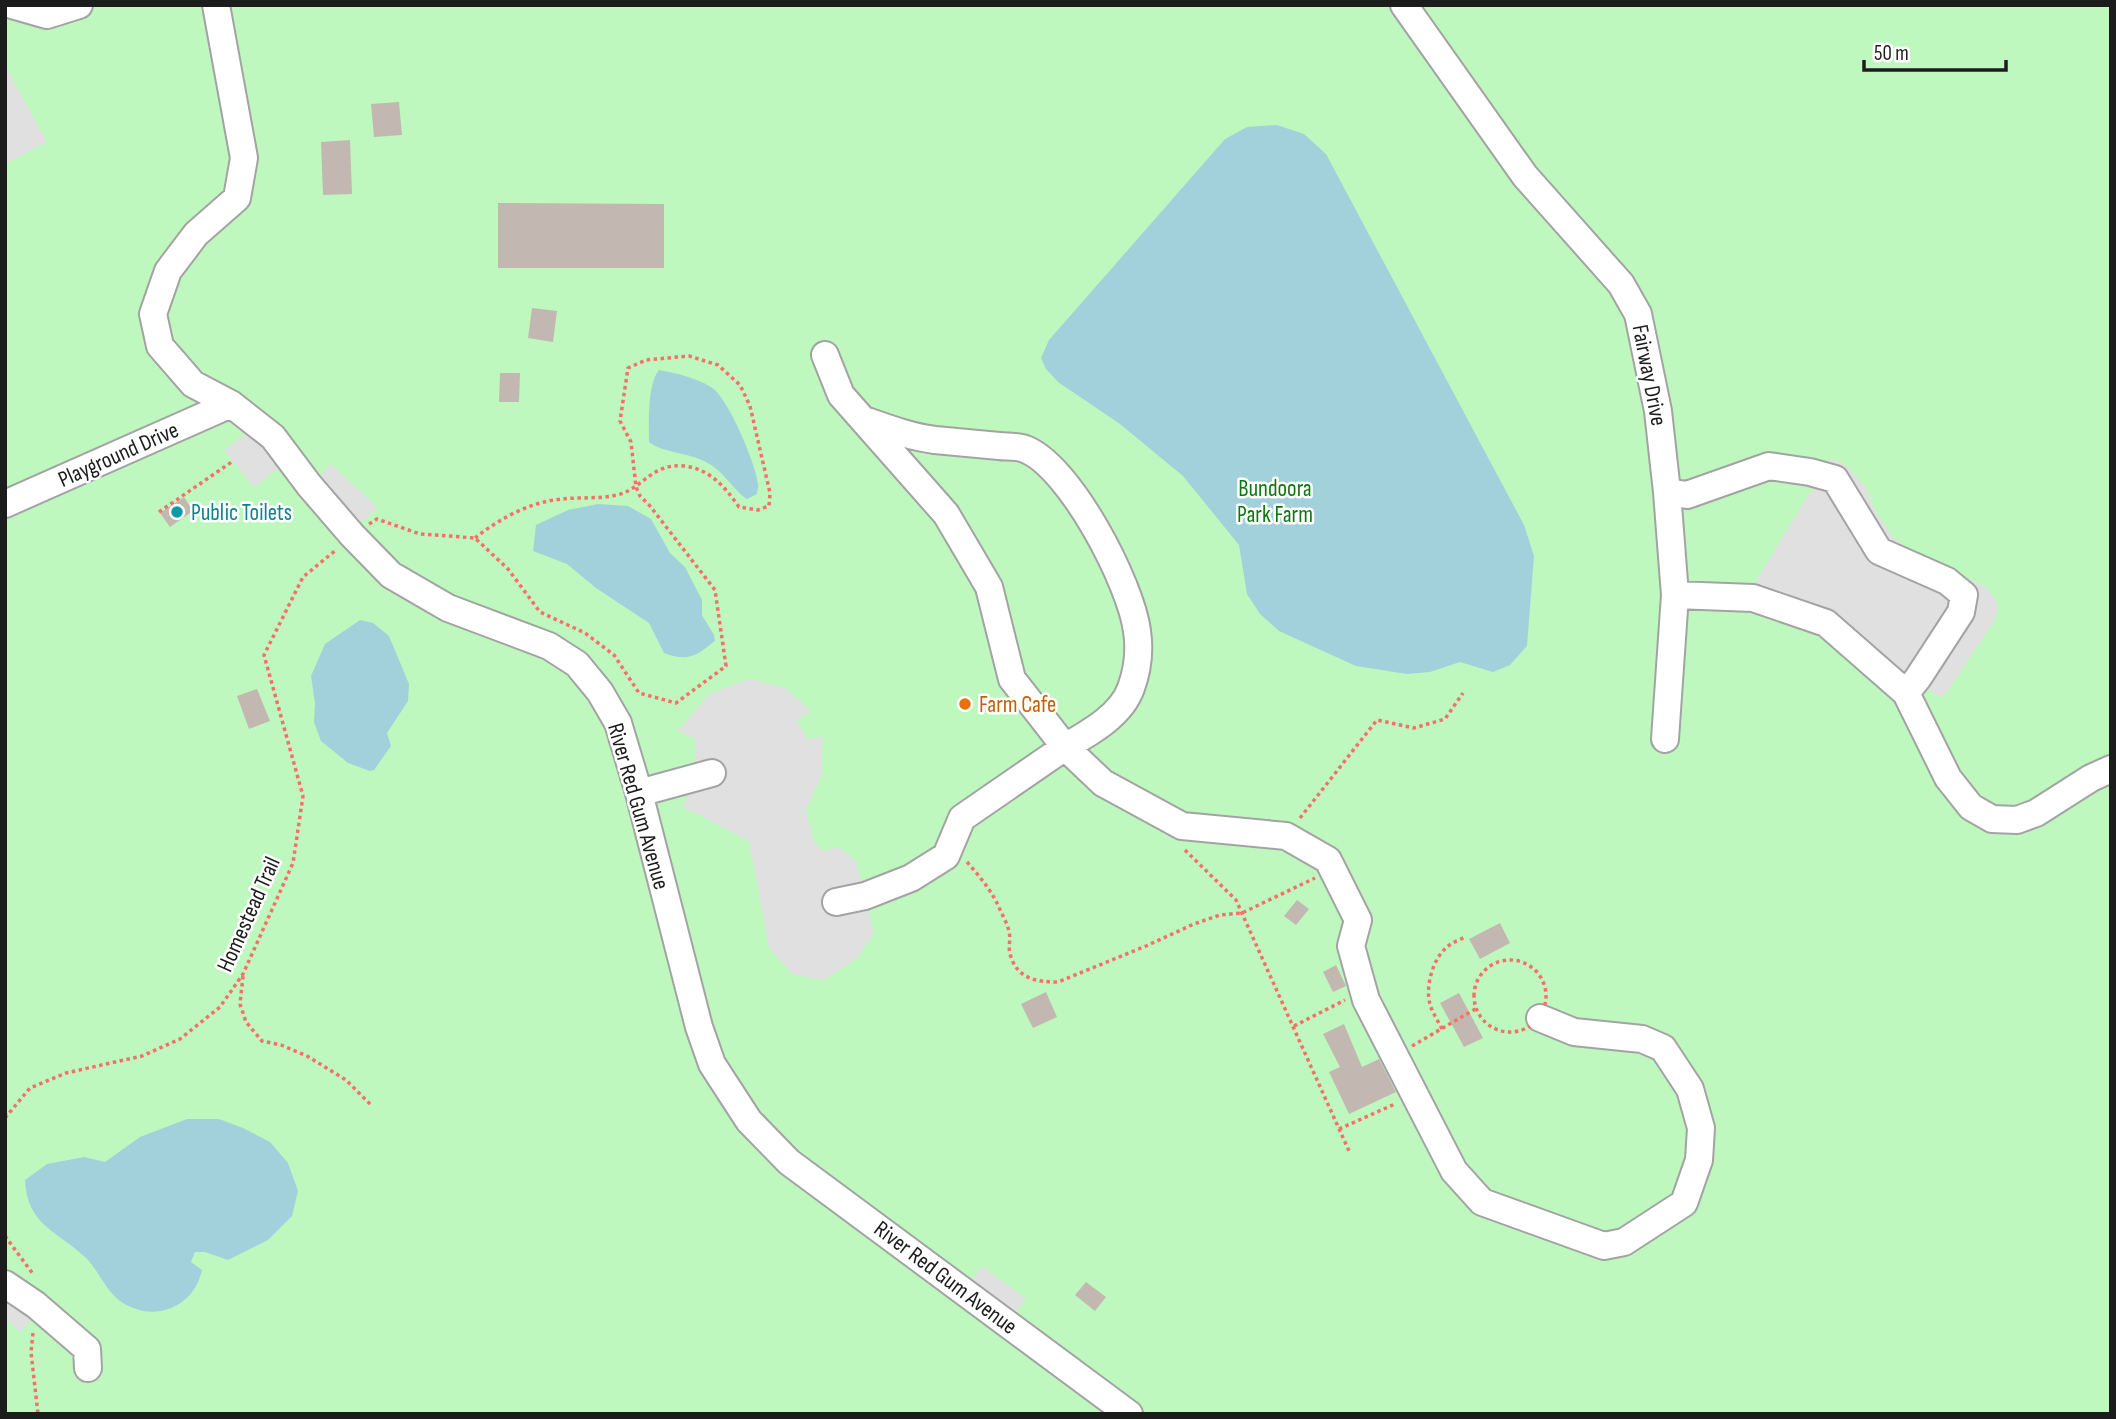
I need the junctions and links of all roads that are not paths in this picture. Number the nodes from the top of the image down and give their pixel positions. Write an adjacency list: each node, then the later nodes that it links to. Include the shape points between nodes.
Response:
1 (11, 5): 2 (street, via 47,15); 5 (street)
2 (79, 5)
3 (216, 5): 7 (street, River Red Gum Avenue, via 244,158 237,198 196,234 168,271 153,314 160,346 193,384)
4 (1404, 5): 9 (street, Fairway Drive, via 1525,176 1621,284 1638,314 1658,411)
5 (5, 14)
6 (825, 355): 8 (street, via 841,395)
7 (231, 404): 10 (street, Playground Drive); 17 (street, River Red Gum Avenue, via 273,437 309,485 391,575 448,608 550,646 577,664 618,723)
8 (863, 421): 14 (street, via 946,514 989,587 1012,679); 14 (street, via 931,439 1024,449 1044,460 1081,503 1120,576 1137,629 1138,665 1119,708)
9 (1667, 492): 11 (street, Fairway Drive); 12 (street, via 1687,495 1769,466 1835,479 1879,551 1947,581 1964,595 1961,612)
10 (5, 504)
11 (1675, 596): 12 (street, via 1753,598 1825,623); 13 (street, Fairway Drive)
12 (1906, 693): 15 (street, via 1948,778 1971,807 1992,820 2017,820 2036,813)
13 (1665, 739)
14 (1065, 747): 18 (street, via 962,818 946,856 911,878); 19 (street, via 1103,783 1182,826 1286,836 1328,860 1358,920 1351,946 1366,1000 1454,1171 1482,1202 1604,1246 1623,1242 1684,1203 1699,1160 1701,1128 1690,1089 1663,1048 1642,1040 1574,1032)
15 (2111, 769)
16 (712, 773): 17 (street)
17 (639, 793): 22 (street, River Red Gum Avenue, via 699,1027 712,1064 749,1121 789,1162)
18 (835, 902)
19 (1540, 1018)
20 (5, 1284): 21 (street, via 87,1349)
21 (88, 1368)
22 (1129, 1414)

